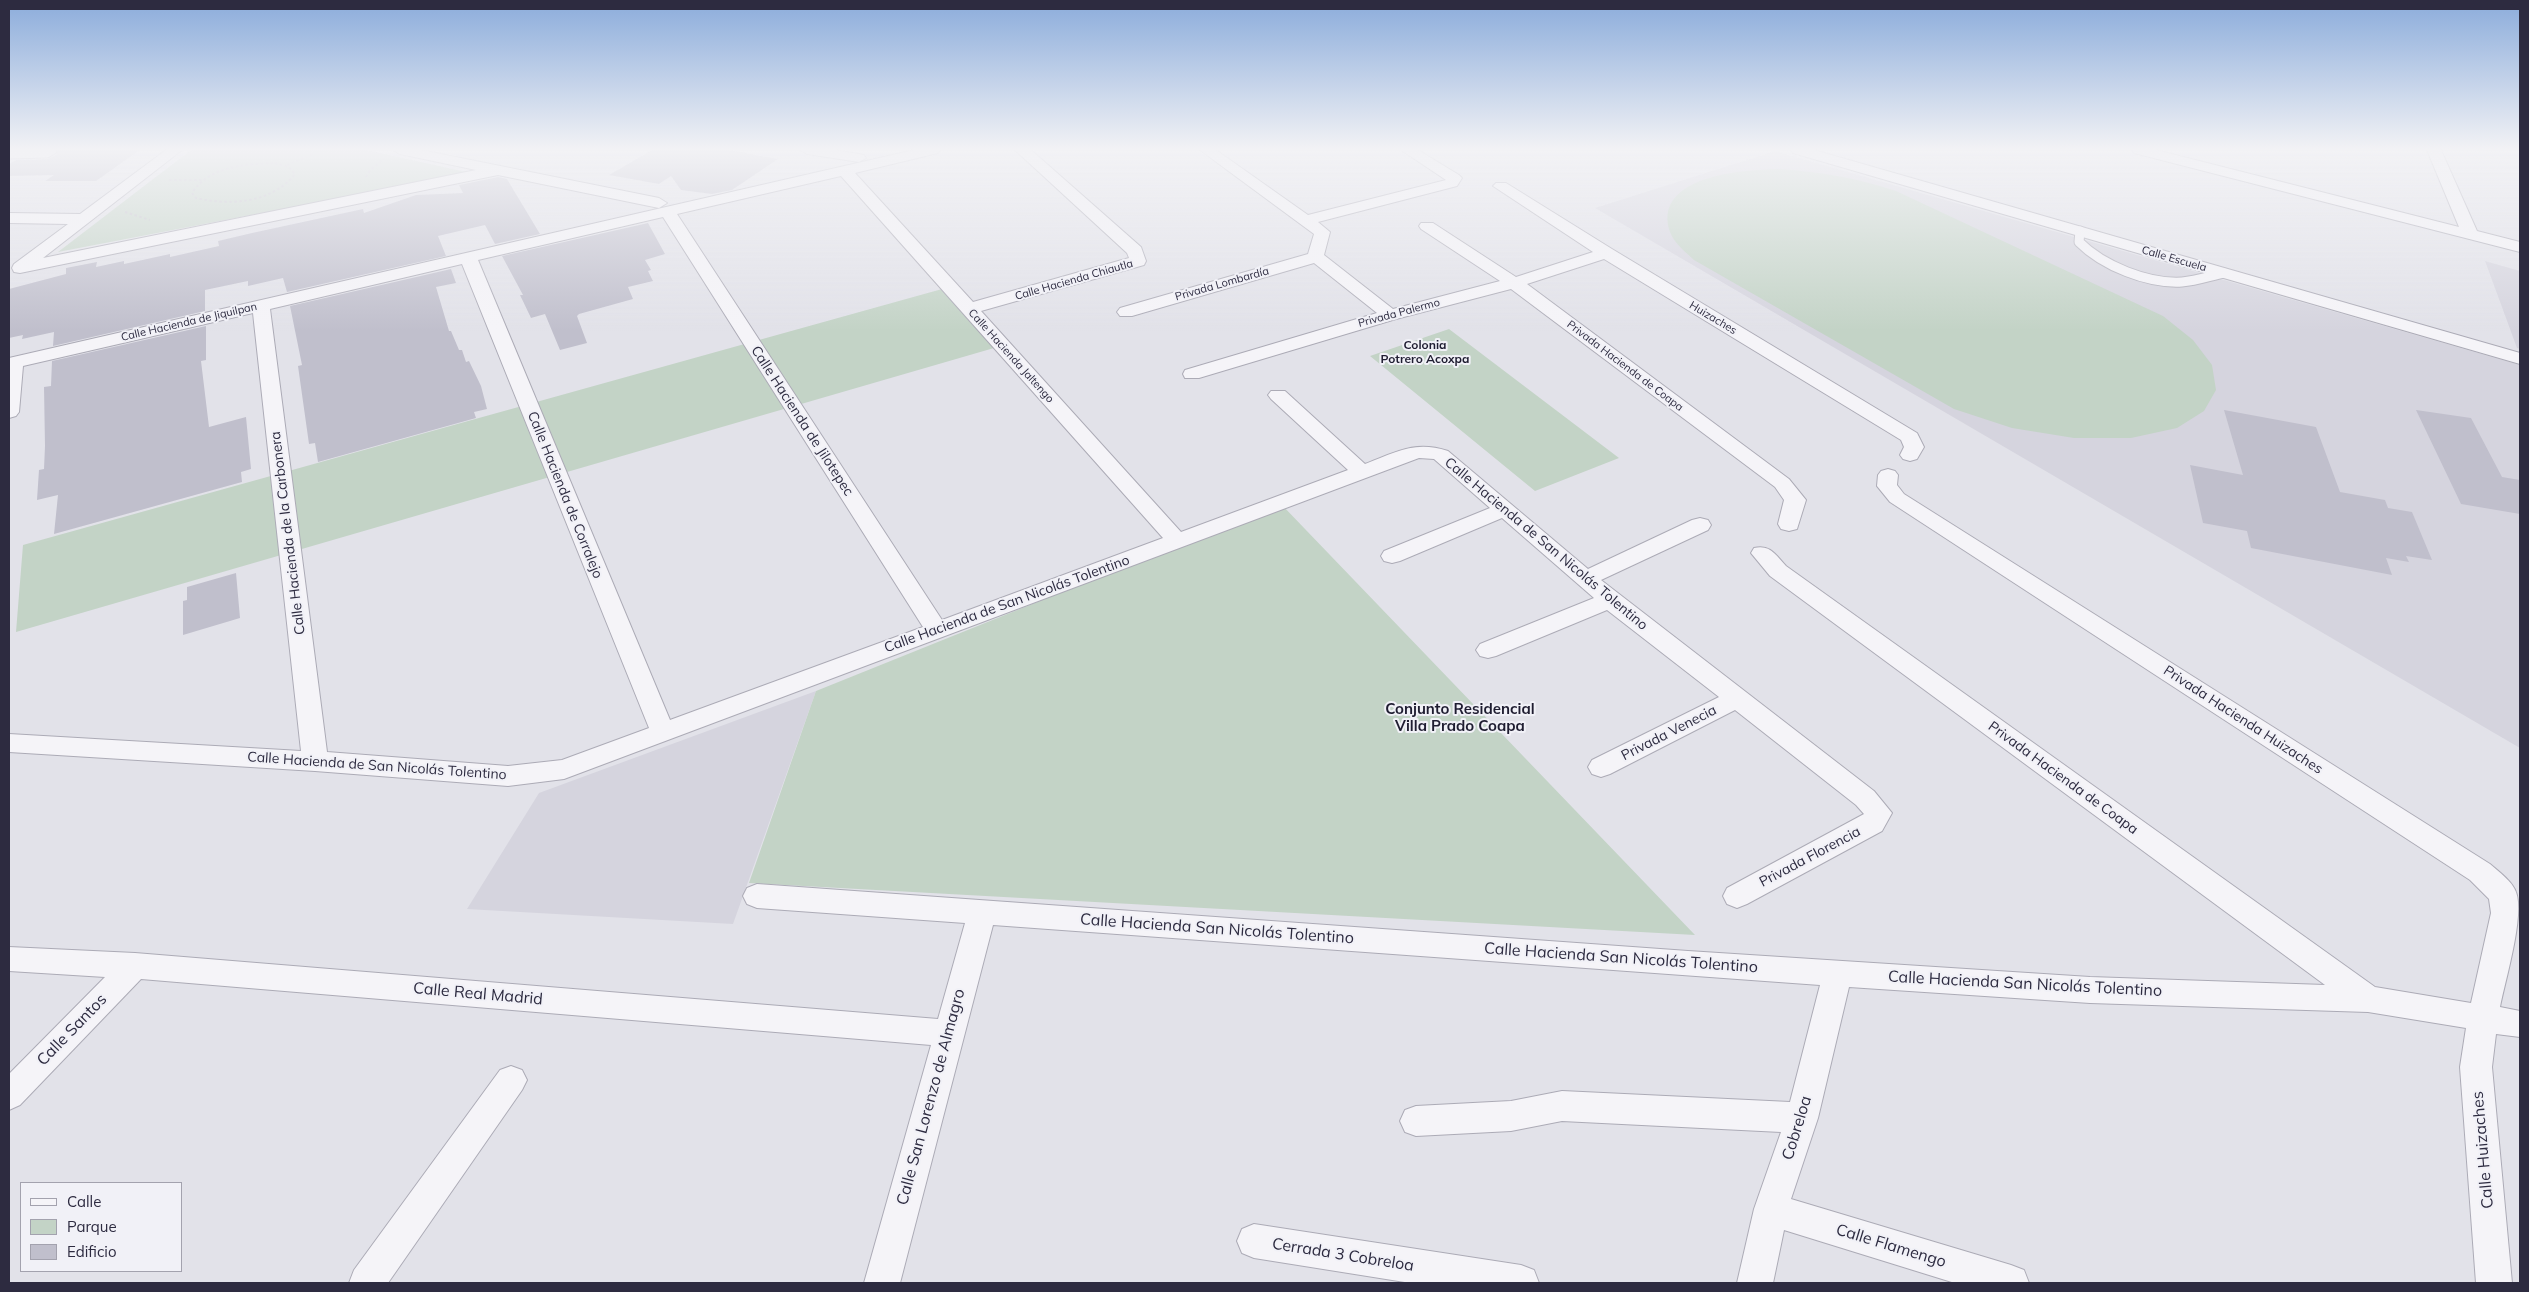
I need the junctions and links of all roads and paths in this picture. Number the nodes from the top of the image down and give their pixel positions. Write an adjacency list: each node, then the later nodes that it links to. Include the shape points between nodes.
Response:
1 (95, 210): 16 (street)
2 (105, 210): 21 (path, via 143,216 158,224)
3 (302, 210): 21 (street)
4 (649, 210): 28 (street, Calle Hacienda de Jiquilpan)
5 (650, 210): 24 (street, Calle Hacienda de Jiquilpan)
6 (665, 210): 50 (street, Calle Hacienda de Jilotepec)
7 (880, 210): 31 (street, Calle Hacienda Jaltengo)
8 (1088, 210): 31 (street, Calle Hacienda Chiautla, via 1134,252 1138,261)
9 (1292, 210): 17 (street)
10 (1344, 210): 17 (street)
11 (1539, 210): 23 (street, Huizaches)
12 (2008, 210): 19 (street, Calle Escuela)
13 (2376, 210): 20 (street)
14 (2460, 210): 20 (street)
15 (9, 218): 16 (street)
16 (84, 219): 26 (street)
17 (1306, 220): 25 (street, via 1322,232 1315,252)
18 (1427, 226): 29 (street, Privada Hacienda de Coapa)
19 (2080, 231): 27 (street, Calle Escuela); 27 (lane, via 2079,242 2092,255 2161,281 2181,282)
20 (2470, 234): 22 (street)
21 (166, 238): 26 (street)
22 (2520, 247)
23 (1606, 253): 29 (street, Privada Palermo); 39 (street, Huizaches, via 1910,437 1914,447)
24 (468, 257): 28 (street, Calle Hacienda de Jiquilpan); 53 (street, Calle Hacienda de Corralejo)
25 (1317, 257): 32 (street, Privada Lombardía); 33 (street)
26 (14, 273)
27 (2224, 273): 35 (street, Calle Escuela)
28 (368, 275): 30 (street, Calle Hacienda de Jiquilpan); 34 (street, Calle Hacienda de Jiquilpan)
29 (1514, 283): 33 (street, Privada Palermo); 43 (street, Privada Hacienda de Coapa, via 1782,483 1795,500)
30 (260, 306): 34 (street, Calle Hacienda de Jiquilpan); 55 (street, Calle Hacienda de la Carbonera)
31 (969, 309): 45 (street, Calle Hacienda Jaltengo)
32 (1126, 312)
33 (1390, 315): 36 (street, Privada Palermo)
34 (11, 359): 38 (street)
35 (2520, 360)
36 (1192, 374)
37 (1278, 395): 40 (street)
38 (9, 412)
39 (1910, 455)
40 (1362, 472): 42 (street, Calle Hacienda de San Nicolás Tolentino, via 1416,452 1429,451 1441,455); 45 (street, Calle Hacienda de San Nicolás Tolentino)
41 (1888, 475): 65 (street, Privada Hacienda Huizaches, via 1887,486 1897,498 2480,872 2503,894 2505,913)
42 (1503, 510): 47 (street); 48 (street, Calle Hacienda de San Nicolás Tolentino)
43 (1789, 524)
44 (1700, 525): 48 (street)
45 (1177, 541): 50 (street, Calle Hacienda de San Nicolás Tolentino)
46 (1762, 553): 64 (street, Privada Hacienda de Coapa, via 1778,571)
47 (1392, 556)
48 (1587, 578): 49 (street, Calle Hacienda de San Nicolás Tolentino)
49 (1610, 600): 51 (street); 52 (street, Calle Hacienda de San Nicolás Tolentino)
50 (937, 630): 53 (street, Calle Hacienda de San Nicolás Tolentino)
51 (1488, 650)
52 (1736, 699): 56 (street, Privada Venecia); 57 (street, Calle Hacienda de San Nicolás Tolentino, via 1865,798)
53 (663, 732): 55 (street, Calle Hacienda de San Nicolás Tolentino, via 564,769 508,776)
54 (9, 743): 55 (street, Calle Hacienda de San Nicolás Tolentino)
55 (315, 761)
56 (1601, 767)
57 (1879, 813): 59 (street, Privada Florencia, via 1872,824)
58 (757, 896): 60 (street, Calle Hacienda San Nicolás Tolentino)
59 (1737, 896)
60 (982, 912): 63 (street, Calle Hacienda San Nicolás Tolentino, via 1688,964); 67 (street, Calle San Lorenzo de Almagro)
61 (9, 959): 62 (street, Calle Real Madrid)
62 (135, 966): 67 (street, Calle Real Madrid); 69 (street, Calle Santos)
63 (1838, 972): 64 (street, Calle Hacienda San Nicolás Tolentino, via 2090,990); 70 (street, Cobreloa)
64 (2368, 999): 65 (street, Calle Hacienda San Nicolás Tolentino)
65 (2484, 1017): 66 (street, Calle Hacienda San Nicolás Tolentino); 79 (street, Calle Huizaches, via 2476,1067)
66 (2520, 1024)
67 (948, 1033): 75 (street, Calle San Lorenzo de Almagro)
68 (511, 1080): 74 (street)
69 (9, 1095)
70 (1802, 1118): 71 (street, via 1562,1106 1511,1116); 72 (street, Cobreloa)
71 (1416, 1121)
72 (1770, 1209): 77 (street, Cobreloa); 78 (street, Calle Flamengo)
73 (1254, 1241): 76 (street, Cerrada 3 Cobreloa)
74 (367, 1283)
75 (882, 1283)
76 (1521, 1283)
77 (1754, 1283)
78 (2012, 1283)
79 (2494, 1283)

